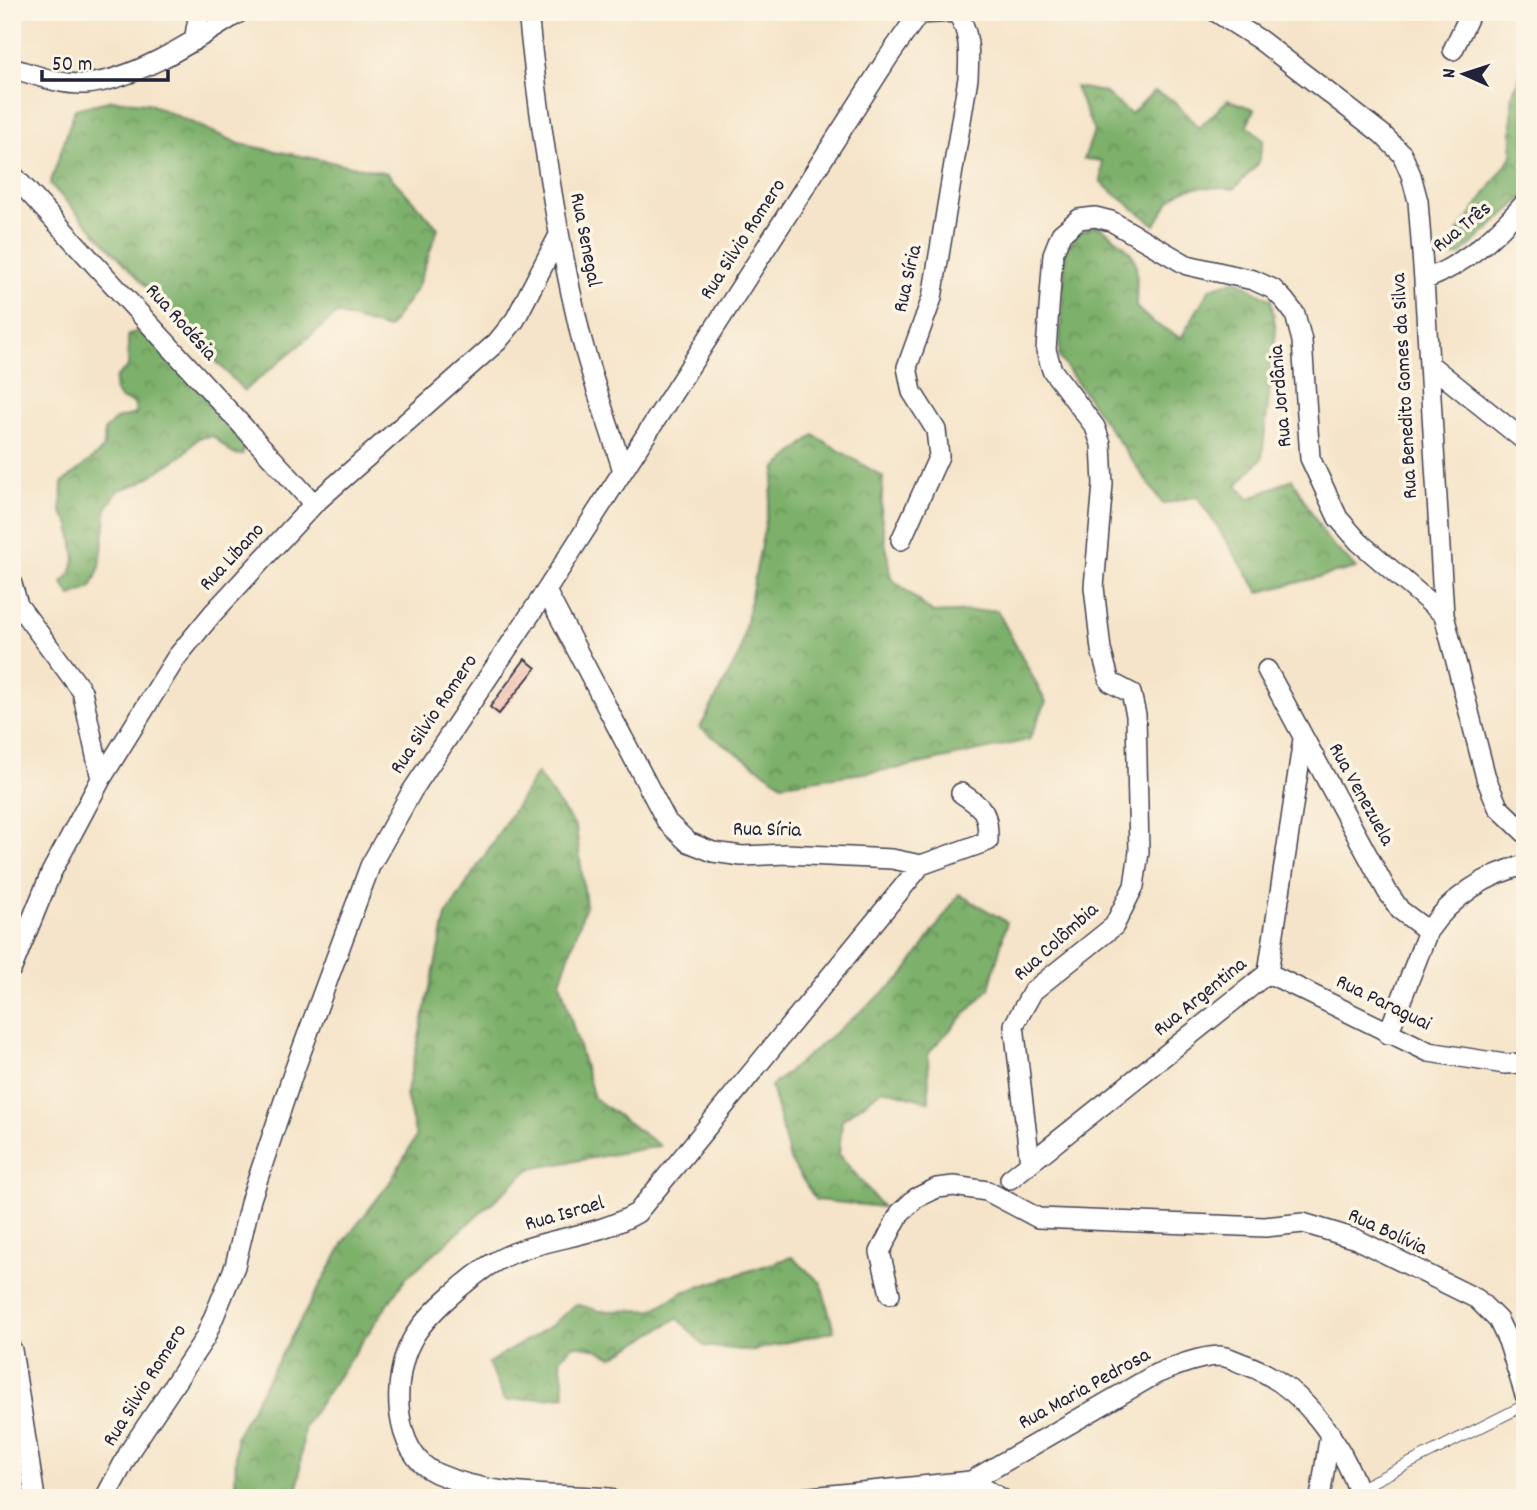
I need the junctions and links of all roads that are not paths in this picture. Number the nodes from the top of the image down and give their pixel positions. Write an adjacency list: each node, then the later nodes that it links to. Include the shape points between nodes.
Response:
1 (199, 12): 8 (street)
2 (240, 12): 8 (street)
3 (528, 12): 13 (street, Rua Senegal, via 539,123)
4 (1216, 12): 14 (street, Rua Benedito Gomes da Silva, via 1260,40 1402,154 1418,201)
5 (1471, 12): 9 (street)
6 (919, 13): 7 (street); 17 (street, Rua Silvio Romero)
7 (957, 13): 19 (street, Rua Síria, via 969,47 968,78 932,298 907,367 912,392 936,430 939,456)
8 (194, 41): 10 (street, via 117,78 85,84)
9 (1453, 50)
10 (12, 68)
11 (12, 173): 18 (street, Rua Rodésia)
12 (1525, 203): 14 (street, Rua Três, via 1468,258)
13 (559, 235): 17 (street, Rua Senegal, via 581,335); 18 (street, Rua Libano, via 516,320 497,342)
14 (1424, 280): 15 (street, Rua Benedito Gomes da Silva)
15 (1429, 364): 16 (street); 22 (street, Rua Benedito Gomes da Silva)
16 (1525, 441)
17 (623, 471): 21 (street, Rua Silvio Romero)
18 (314, 504): 26 (street, Rua Libano, via 176,658)
19 (901, 540)
20 (12, 583): 26 (street, via 18,605 82,691)
21 (546, 591): 29 (street, Rua Síria, via 667,822 688,842 742,856 892,859); 44 (street, Rua Silvio Romero, via 412,791 370,866 294,1071 251,1199 235,1266 205,1338 131,1449)
22 (1444, 615): 24 (street, Rua Jordânia, via 1359,542 1338,518 1310,457 1302,341 1295,314 1284,300 1253,280 1187,265 1111,221 1095,216 1079,219 1061,234 1053,254 1046,350 1052,370 1095,427 1101,444 1103,484 1094,587 1100,638 1110,682 1130,693); 28 (street, Rua Benedito Gomes da Silva, via 1486,778 1498,807)
23 (1267, 670): 25 (street, Rua Venezuela)
24 (1136, 715): 36 (street, Rua Colômbia, via 1139,852 1135,886 1114,926 1033,992 1014,1025)
25 (1303, 739): 31 (street, Rua Venezuela, via 1387,891 1400,910); 33 (street, Rua Argentina)
26 (102, 779): 32 (street, Rua Libano, via 51,873)
27 (961, 793): 29 (street, via 988,817 988,841)
28 (1525, 833)
29 (921, 865): 47 (street, Rua Israel, via 637,1213 617,1225 545,1242 489,1266 431,1315 411,1340 400,1374 401,1414 408,1448 434,1472 488,1491)
30 (1525, 865): 31 (street, via 1483,880 1455,901)
31 (1428, 931): 34 (street)
32 (12, 968)
33 (1268, 973): 34 (street, Rua Paraguai); 36 (street, Rua Argentina)
34 (1388, 1034): 35 (street, Rua Paraguai, via 1429,1052)
35 (1525, 1063)
36 (1030, 1163): 37 (street, Rua Argentina)
37 (1010, 1179)
38 (890, 1294): 40 (street, Rua Bolívia, via 880,1252 896,1220 916,1198 937,1188 987,1191 1038,1219 1265,1227 1303,1223 1356,1239 1477,1299 1497,1320 1508,1341)
39 (12, 1350): 46 (street)
40 (1525, 1395)
41 (1525, 1405): 45 (lane)
42 (1330, 1433): 43 (street, Rua Maria Pedrosa, via 1300,1398 1260,1369 1222,1356 1204,1358 1156,1374); 45 (street, Rua Maria Pedrosa); 51 (street)
43 (964, 1482): 48 (street); 49 (street, Rua Maria Pedrosa); 50 (street)
44 (113, 1493)
45 (1360, 1493)
46 (35, 1498)
47 (609, 1498)
48 (801, 1498)
49 (943, 1498)
50 (1000, 1498)
51 (1320, 1498)

